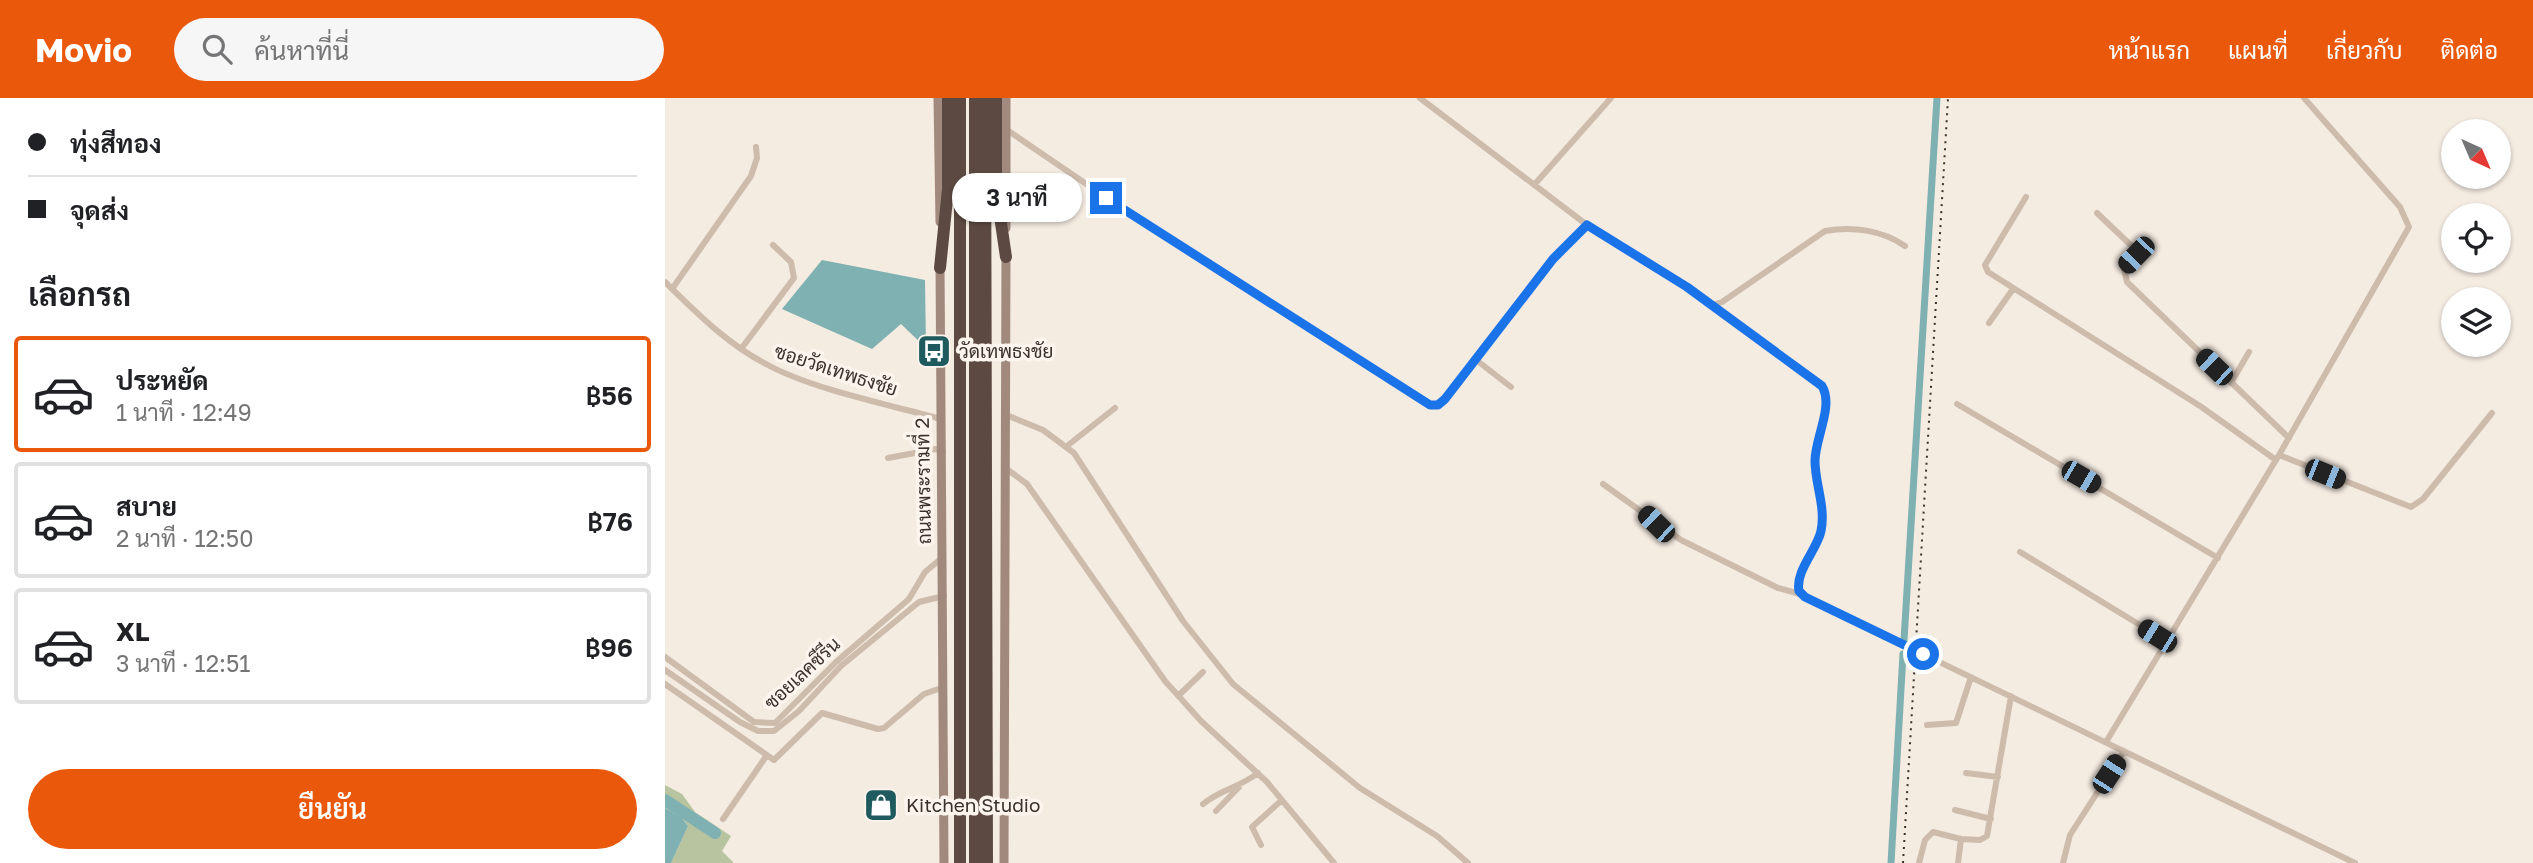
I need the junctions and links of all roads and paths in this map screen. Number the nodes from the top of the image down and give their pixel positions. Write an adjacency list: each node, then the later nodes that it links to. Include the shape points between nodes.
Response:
1 (939, 98): 24 (main road, ถนนพระรามที่ 2)
2 (948, 98): 14 (highway)
3 (961, 98): 21 (highway, ถนนพระรามที่ 2); 80 (highway, bridge)
4 (975, 98): 81 (highway)
5 (985, 98): 22 (highway)
6 (996, 98): 15 (highway)
7 (1006, 98): 11 (main road)
8 (1420, 98): 13 (street)
9 (1611, 98): 13 (street)
10 (2304, 98): 40 (street, via 2400,207 2409,227)
11 (1007, 130): 23 (main road); 32 (street, via 1430,405 1445,399)
12 (756, 147): 26 (street, via 751,176)
13 (1534, 185): 18 (street)
14 (948, 189): 21 (highway); 24 (highway)
15 (996, 190): 22 (highway); 23 (highway)
16 (2026, 197): 27 (street, via 1985,265)
17 (2097, 212): 33 (street, via 2138,251 2125,268 2127,282)
18 (1587, 225): 28 (street); 32 (street, via 1553,259)
19 (773, 246): 30 (street, via 791,262 794,278)
20 (1905, 246): 28 (street, via 1890,235 1825,230)
21 (962, 255): 80 (highway, ถนนพระรามที่ 2)
22 (986, 256): 82 (highway)
23 (1006, 257): 38 (main road)
24 (940, 268): 39 (main road, ถนนพระรามที่ 2)
25 (665, 282): 26 (street, ซอยวัดเทพธงชัย)
26 (672, 289): 30 (street, ซอยวัดเทพธงชัย)
27 (2013, 289): 29 (street); 44 (street)
28 (1712, 305): 50 (street, via 1812,376 1825,392 1815,461 1822,530 1799,581)
29 (1989, 323)
30 (741, 349): 39 (street, ซอยวัดเทพธงชัย, via 767,365 820,385)
31 (2249, 352): 33 (street)
32 (1475, 359): 34 (street)
33 (2231, 383): 40 (street)
34 (1511, 387)
35 (1957, 404): 49 (street)
36 (1115, 408): 41 (street)
37 (2492, 413): 44 (street, via 2423,499 2411,507)
38 (1004, 414): 41 (street); 45 (main road)
39 (941, 419): 42 (main road, ถนนพระรามที่ 2)
40 (2289, 438): 44 (street)
41 (1067, 446): 85 (street, via 1085,466 1183,621 1233,684 1360,788 1437,836)
42 (943, 452): 43 (street, via 936,449); 48 (main road, ถนนพระรามที่ 2)
43 (888, 458)
44 (2277, 458): 49 (street)
45 (1004, 467): 60 (street, via 1027,484); 83 (main road)
46 (1603, 484): 50 (street, via 1681,540 1778,588)
47 (2020, 552): 52 (street)
48 (944, 557): 51 (main road, ถนนพระรามที่ 2); 54 (street, ซอยเลคซีรีน, via 925,572 909,599)
49 (2218, 558): 52 (street)
50 (1802, 594): 57 (street)
51 (944, 596): 54 (street, ซอยเลคซีรีน, via 919,602); 59 (main road, ถนนพระรามที่ 2)
52 (2168, 642): 64 (street)
53 (665, 657): 62 (street, ซอยเลคซีรีน)
54 (839, 664): 62 (street, ซอยเลคซีรีน, via 775,723)
55 (665, 670): 62 (street, ซอยเลคซีรีน)
56 (1203, 673): 60 (street)
57 (1971, 677): 61 (street); 63 (street, via 1956,723)
58 (665, 684): 66 (street)
59 (944, 687): 66 (street, via 924,694 884,728 822,713 778,758); 79 (main road, ถนนพระรามที่ 2)
60 (1178, 696): 67 (street)
61 (2011, 696): 64 (street); 69 (street)
62 (742, 719)
63 (1927, 725)
64 (2106, 742): 65 (street)
65 (2124, 751): 88 (street, via 2070,835); 89 (street)
66 (767, 755): 75 (street)
67 (1258, 773): 70 (street); 71 (street)
68 (1966, 774): 69 (street)
69 (1998, 777): 76 (street)
70 (1239, 787): 72 (street, via 1220,791); 74 (street)
71 (1282, 800): 78 (street, via 1252,827); 84 (street)
72 (1203, 804)
73 (1955, 810): 76 (street)
74 (1216, 811)
75 (723, 819)
76 (1991, 819): 77 (street, via 1985,838)
77 (1961, 839): 86 (street, via 1933,832 1924,840); 87 (street)
78 (1261, 845)
79 (944, 863)
80 (960, 863)
81 (975, 863)
82 (987, 863)
83 (1004, 863)
84 (1334, 863)
85 (1468, 863)
86 (1919, 863)
87 (1958, 863)
88 (2063, 863)
89 (2355, 863)

